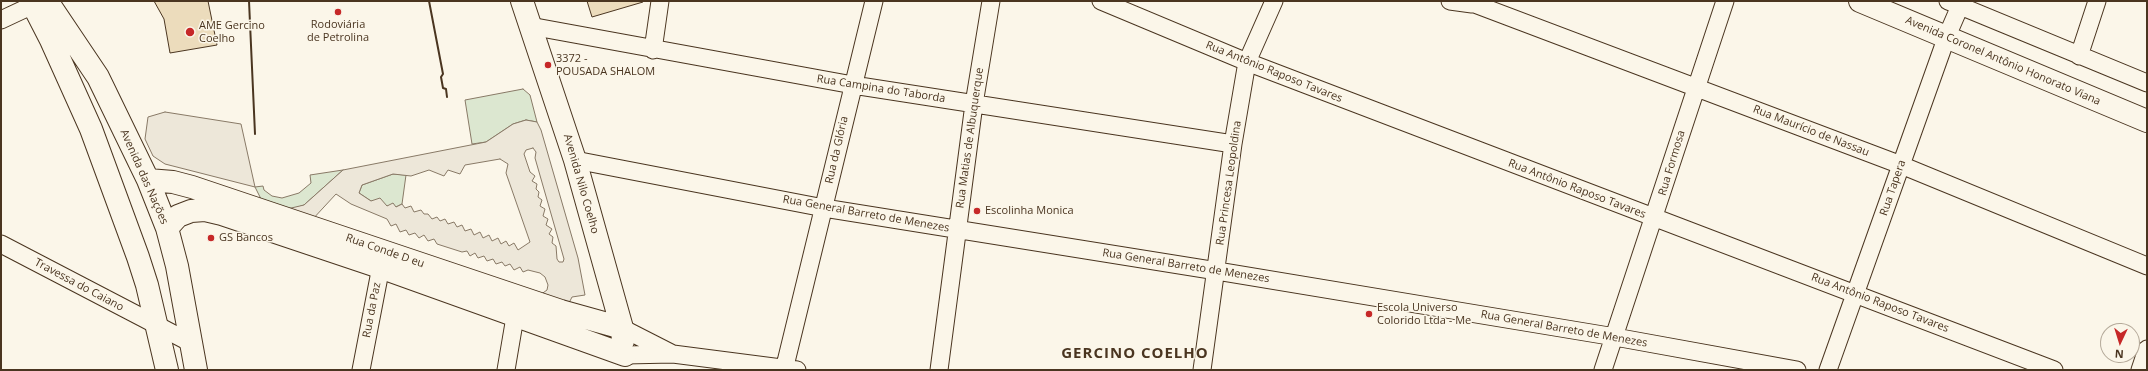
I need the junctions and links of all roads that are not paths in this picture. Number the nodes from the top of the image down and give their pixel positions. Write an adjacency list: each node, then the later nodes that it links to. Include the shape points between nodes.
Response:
1 (522, 1): 15 (main road, Avenida Nilo Coelho)
2 (660, 1): 17 (street)
3 (874, 1): 21 (street, Rua da Glória)
4 (991, 1): 23 (street, Rua Matias de Albuquerque)
5 (1101, 1): 19 (street, Rua Antônio Raposo Tavares)
6 (1274, 1): 19 (street, Rua Princesa Leopoldina)
7 (1450, 1): 12 (street, Rua Maurício de Nassau)
8 (1725, 1): 22 (street, Rua Formosa)
9 (1860, 1): 16 (main road, Avenida Coronel Antônio Honorato Viana)
10 (2097, 1): 18 (street)
11 (37, 2): 14 (street); 28 (main road, Avenida das Nações, via 98,77); 39 (main road, via 91,129 138,257)
12 (1470, 2): 22 (street, Rua Maurício de Nassau)
13 (1954, 3): 16 (street, Rua Tapera); 18 (street)
14 (1, 20)
15 (530, 26): 17 (street, Rua Campina do Taborda); 26 (main road, Avenida Nilo Coelho)
16 (1947, 36): 24 (main road, Avenida Coronel Antônio Honorato Viana); 27 (street, Rua Tapera)
17 (653, 50): 21 (street, Rua Campina do Taborda)
18 (2079, 56): 20 (street)
19 (1247, 62): 25 (street, Rua Princesa Leopoldina); 30 (street, Rua Antônio Raposo Tavares)
20 (2147, 83)
21 (853, 85): 23 (street, Rua Campina do Taborda); 29 (street, Rua da Glória)
22 (1696, 88): 27 (street, Rua Maurício de Nassau); 30 (street, Rua Formosa)
23 (974, 104): 25 (street, Rua Campina do Taborda); 32 (street, Rua Matias de Albuquerque)
24 (2147, 121)
25 (1233, 144): 36 (street, Rua Princesa Leopoldina)
26 (575, 160): 29 (street, Rua General Barreto de Menezes); 40 (main road, Avenida Nilo Coelho)
27 (1901, 165): 35 (street, Rua Maurício de Nassau); 37 (street, Rua Tapera)
28 (148, 180): 31 (main road, Avenida das Nações); 34 (main road, Rua Conde D eu, via 192,187)
29 (824, 208): 32 (street, Rua General Barreto de Menezes); 46 (street, Rua da Glória)
30 (1655, 218): 37 (street, Rua Antônio Raposo Tavares); 41 (street, Rua Formosa)
31 (167, 228): 34 (main road, Rua Conde D eu, via 178,216 191,211 205,210); 42 (main road, Avenida das Nações, via 177,266)
32 (957, 230): 36 (street, Rua General Barreto de Menezes); 51 (street, Rua Matias de Albuquerque)
33 (1, 244): 39 (street, Travessa do Caiano)
34 (382, 259): 38 (main road, Rua Conde D eu); 40 (main road, Rua Conde D eu); 49 (street, Rua da Paz)
35 (2147, 266)
36 (1217, 270): 41 (street, Rua General Barreto de Menezes); 52 (street, Rua Princesa Leopoldina)
37 (1856, 294): 55 (street, Rua Tapera); 56 (street, Rua Antônio Raposo Tavares)
38 (515, 317): 45 (main road, Rua Conde D eu); 50 (street)
39 (157, 326): 42 (street, Travessa do Caiano); 47 (main road)
40 (622, 328): 44 (street); 45 (main road, Avenida Nilo Coelho)
41 (1614, 337): 53 (street, Rua Formosa); 54 (street, Rua General Barreto de Menezes)
42 (191, 343): 48 (main road, Avenida das Nações)
43 (2147, 349): 57 (street)
44 (673, 354): 45 (street); 46 (street)
45 (626, 363)
46 (788, 369)
47 (167, 370)
48 (196, 370)
49 (361, 370)
50 (506, 370)
51 (939, 370)
52 (1202, 370)
53 (1603, 370)
54 (1797, 370)
55 (1828, 370)
56 (2054, 370)
57 (2140, 370)

